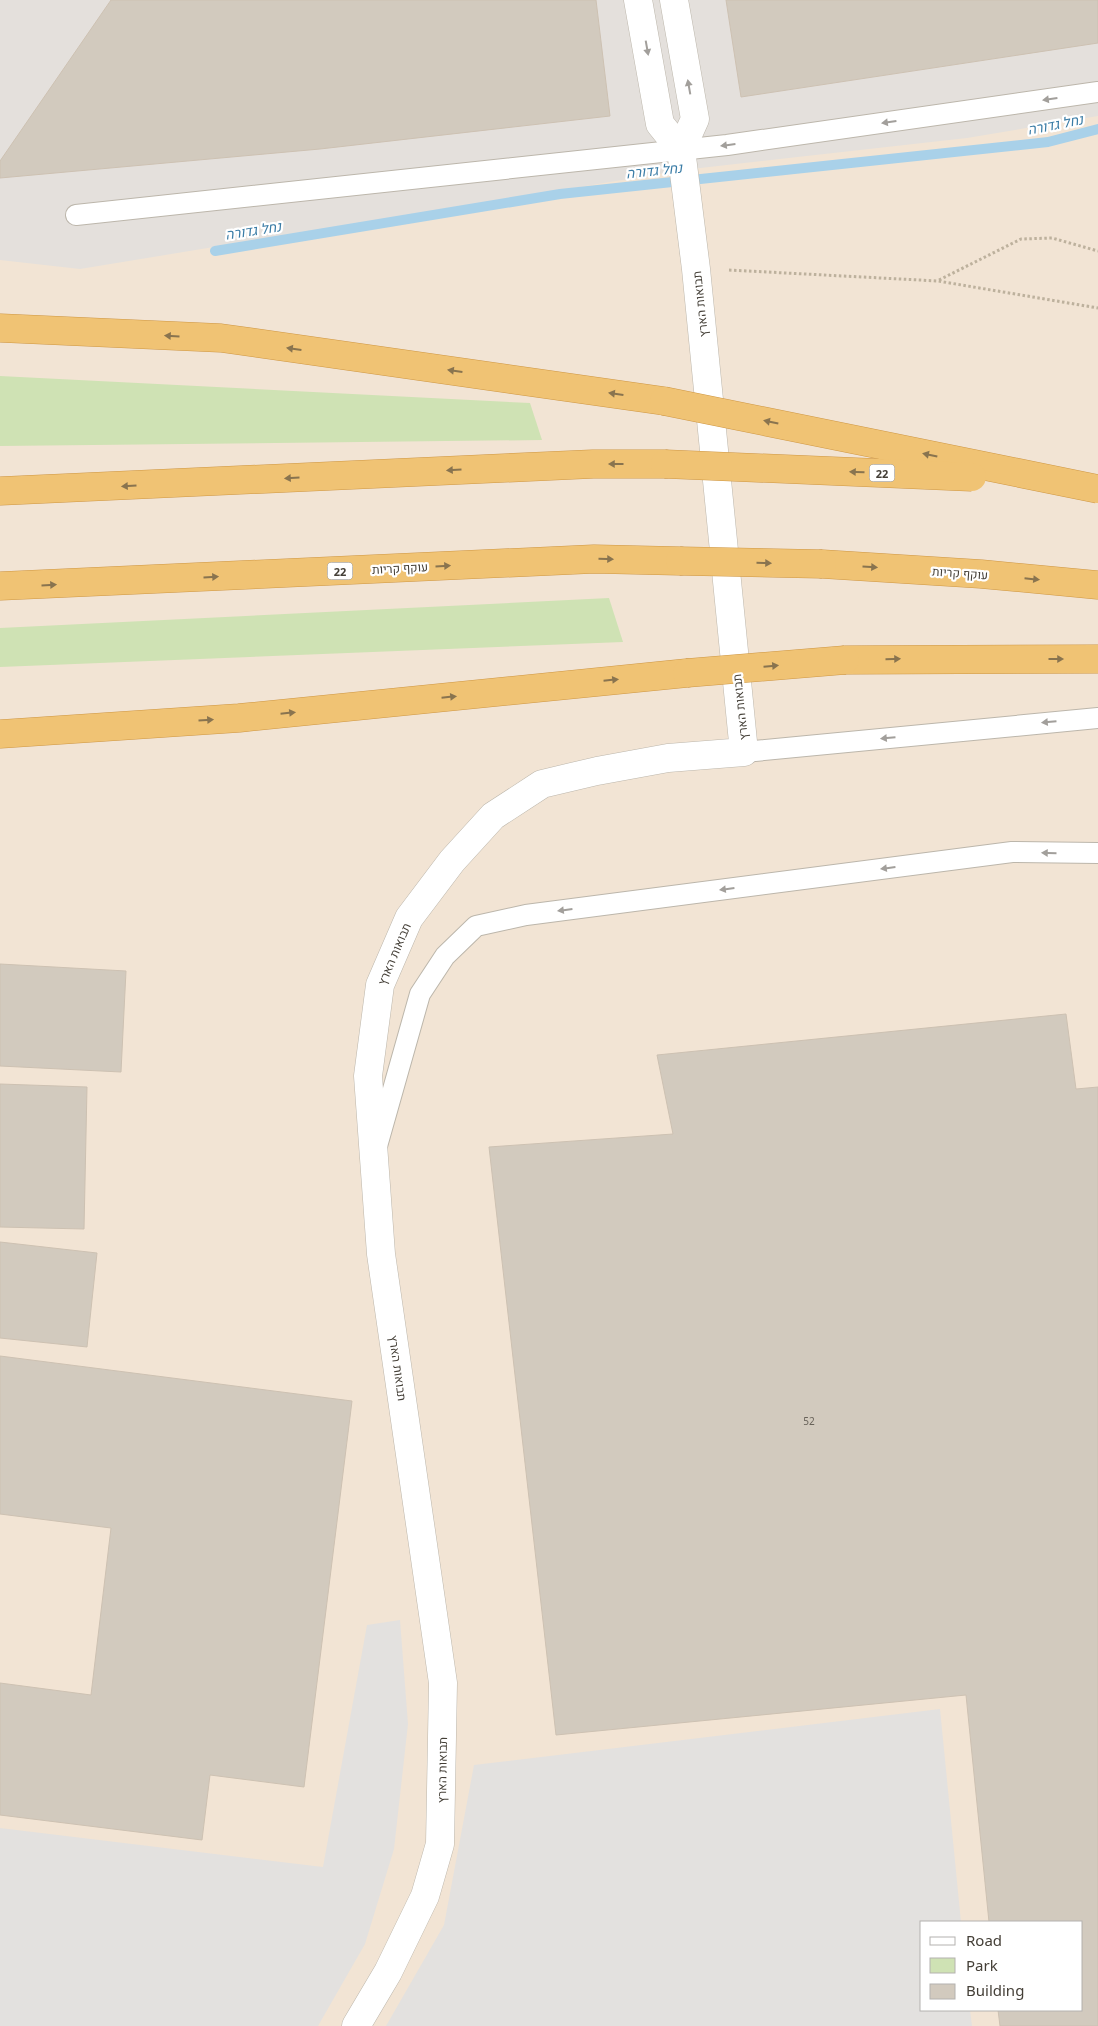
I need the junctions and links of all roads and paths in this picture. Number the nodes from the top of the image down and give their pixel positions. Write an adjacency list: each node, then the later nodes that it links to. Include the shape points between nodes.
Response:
1 (638, 0): 4 (street, one-way to 4, via 660,124)
2 (674, 0): 4 (street, one-way to 2, via 695,119)
3 (1098, 92): 4 (lane, one-way to 4, via 727,145)
4 (682, 157): 5 (lane); 7 (street, תבואות הארץ)
5 (76, 215)
6 (1098, 251): 8 (path, via 1052,238 1021,239)
7 (696, 269): 8 (path); 19 (street, תבואות הארץ)
8 (938, 281): 9 (path)
9 (1098, 308)
10 (0, 328): 11 (highway, one-way to 10, bridge, via 664,400 221,338)
11 (1098, 489): 12 (highway, 22, one-way to 12, bridge, via 989,478 665,464 593,464)
12 (0, 491)
13 (1098, 585): 14 (highway, עוקף קריות / 22, one-way to 13, bridge, via 594,559 822,564)
14 (0, 586)
15 (1098, 659): 17 (highway, one-way to 15, bridge, via 688,672 845,660)
16 (1098, 718): 19 (lane, one-way to 19)
17 (171, 723): 18 (highway); 20 (highway)
18 (0, 734)
19 (744, 752): 22 (street, תבואות הארץ, via 668,758 542,784 493,816 452,861 409,918 380,985 368,1076)
20 (0, 753)
21 (1098, 853): 22 (lane, one-way to 22, via 1012,852 526,915 476,926 445,956 420,994)
22 (374, 1157): 23 (street, תבואות הארץ, via 382,1254 443,1683 440,1844 425,1896 388,1972)
23 (356, 2026)

